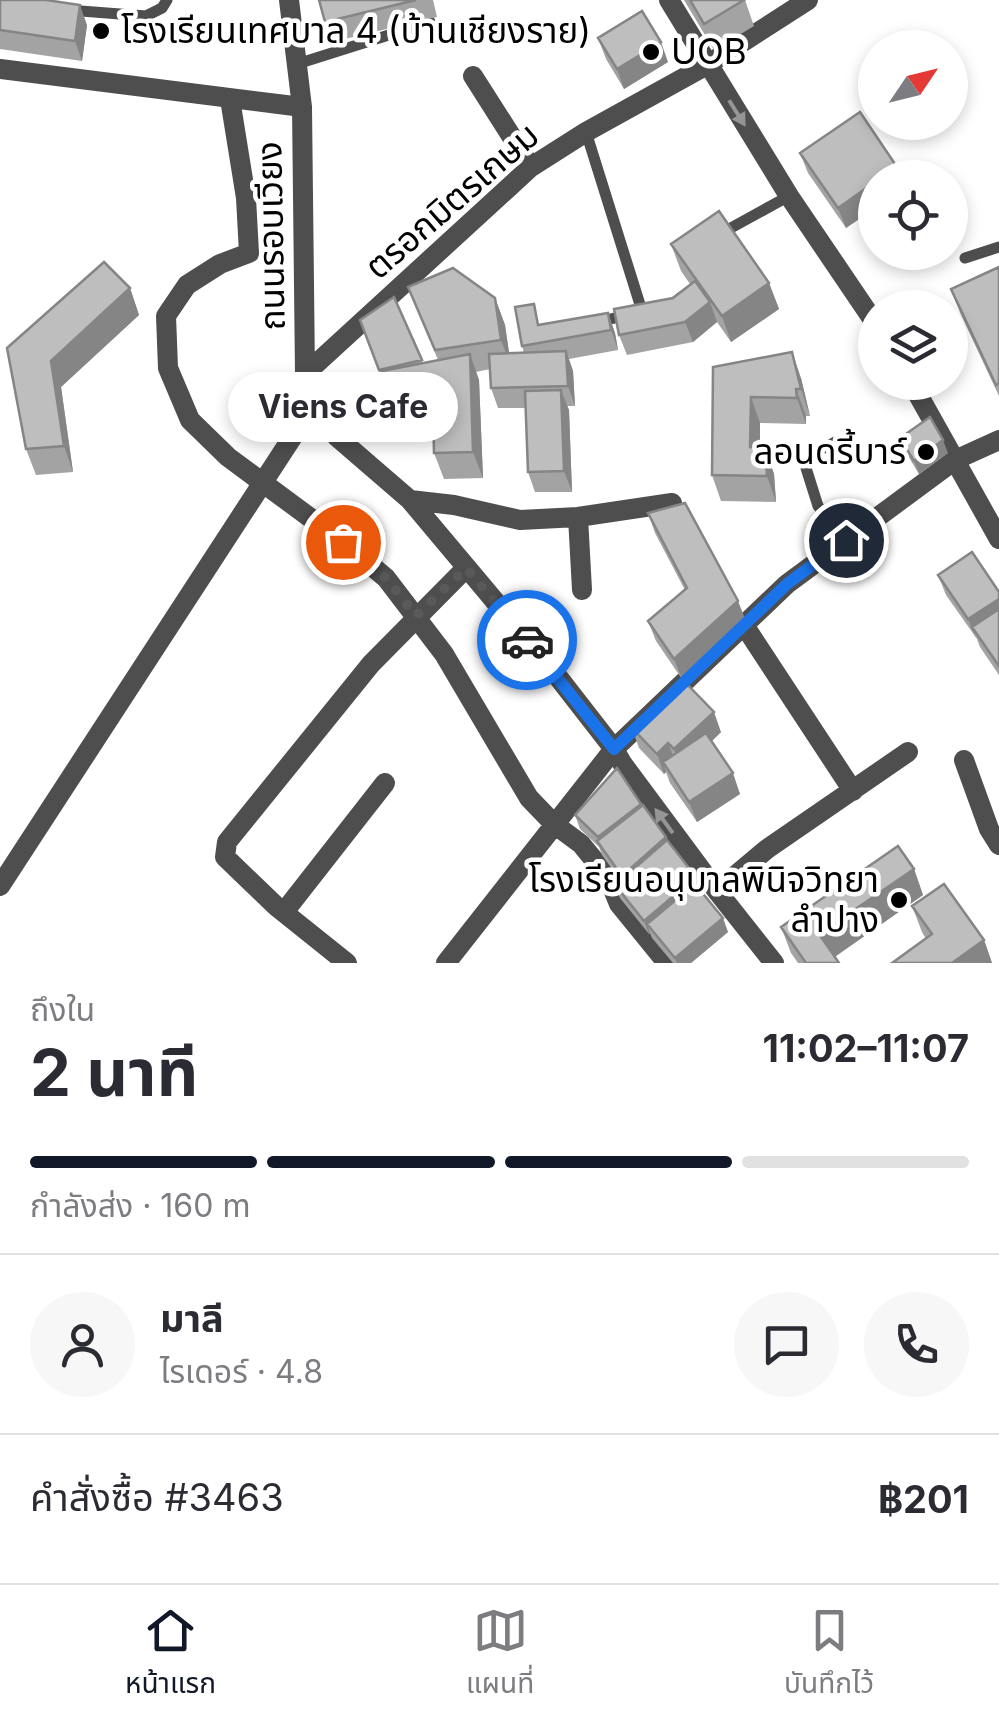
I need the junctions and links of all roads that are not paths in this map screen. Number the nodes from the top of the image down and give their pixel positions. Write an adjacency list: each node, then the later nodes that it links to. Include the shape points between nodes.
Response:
1 (168, 0): 5 (lane, via 146,16)
2 (288, 0): 7 (street, ถนนรอบเวียง)
3 (669, 0): 8 (street)
4 (808, 0): 8 (street, ตรอกมิตรเกษม)
5 (52, 8)
6 (430, 22): 7 (lane)
7 (296, 64): 12 (street, ถนนรอบเวียง)
8 (707, 65): 13 (street, ตรอกมิตรเกษม); 15 (street, one-way to 15)
9 (0, 68): 11 (street)
10 (473, 76): 14 (street)
11 (230, 98): 12 (street); 27 (street, via 249,252 187,285 166,316 168,368 190,420)
12 (302, 107): 21 (street, ถนนรอบเวียง)
13 (586, 132): 14 (street, ตรอกมิตรเกษม); 20 (lane, via 642,311)
14 (531, 168): 21 (street, ตรอกมิตรเกษม)
15 (789, 196): 16 (lane); 19 (street)
16 (729, 229)
17 (999, 248): 18 (lane)
18 (968, 257)
19 (858, 298)
20 (590, 324)
21 (305, 374): 23 (street, ถนนรอบเวียง)
22 (922, 400): 26 (street)
23 (314, 404): 27 (street); 28 (street, ถนนรอบเวียง, via 337,437)
24 (999, 440): 26 (street)
25 (835, 442): 32 (lane, via 813,454 806,468 818,506)
26 (955, 460): 31 (street); 32 (street)
27 (264, 482): 35 (street, via 386,578); 44 (street)
28 (410, 500): 30 (street, via 520,520); 33 (street, ถนนรอบเวียง)
29 (672, 503): 30 (street)
30 (578, 518): 34 (street)
31 (999, 539)
32 (846, 540): 36 (street)
33 (466, 568): 35 (street); 37 (street, ถนนรอบเวียง)
34 (582, 590)
35 (416, 616): 42 (street, via 529,798); 46 (street, via 227,842 225,857)
36 (744, 625): 37 (street); 41 (street)
37 (614, 749): 42 (street); 45 (street, ถนนรอบเวียง, one-way to 37)
38 (908, 752): 41 (street)
39 (964, 760): 43 (street)
40 (385, 782): 46 (street)
41 (852, 791): 45 (street)
42 (554, 824): 48 (street); 49 (street, via 608,877 620,904)
43 (999, 846)
44 (0, 886)
45 (716, 892): 50 (street, ถนนรอบเวียง)
46 (284, 912): 47 (street)
47 (347, 963)
48 (446, 963)
49 (667, 963)
50 (774, 963)

